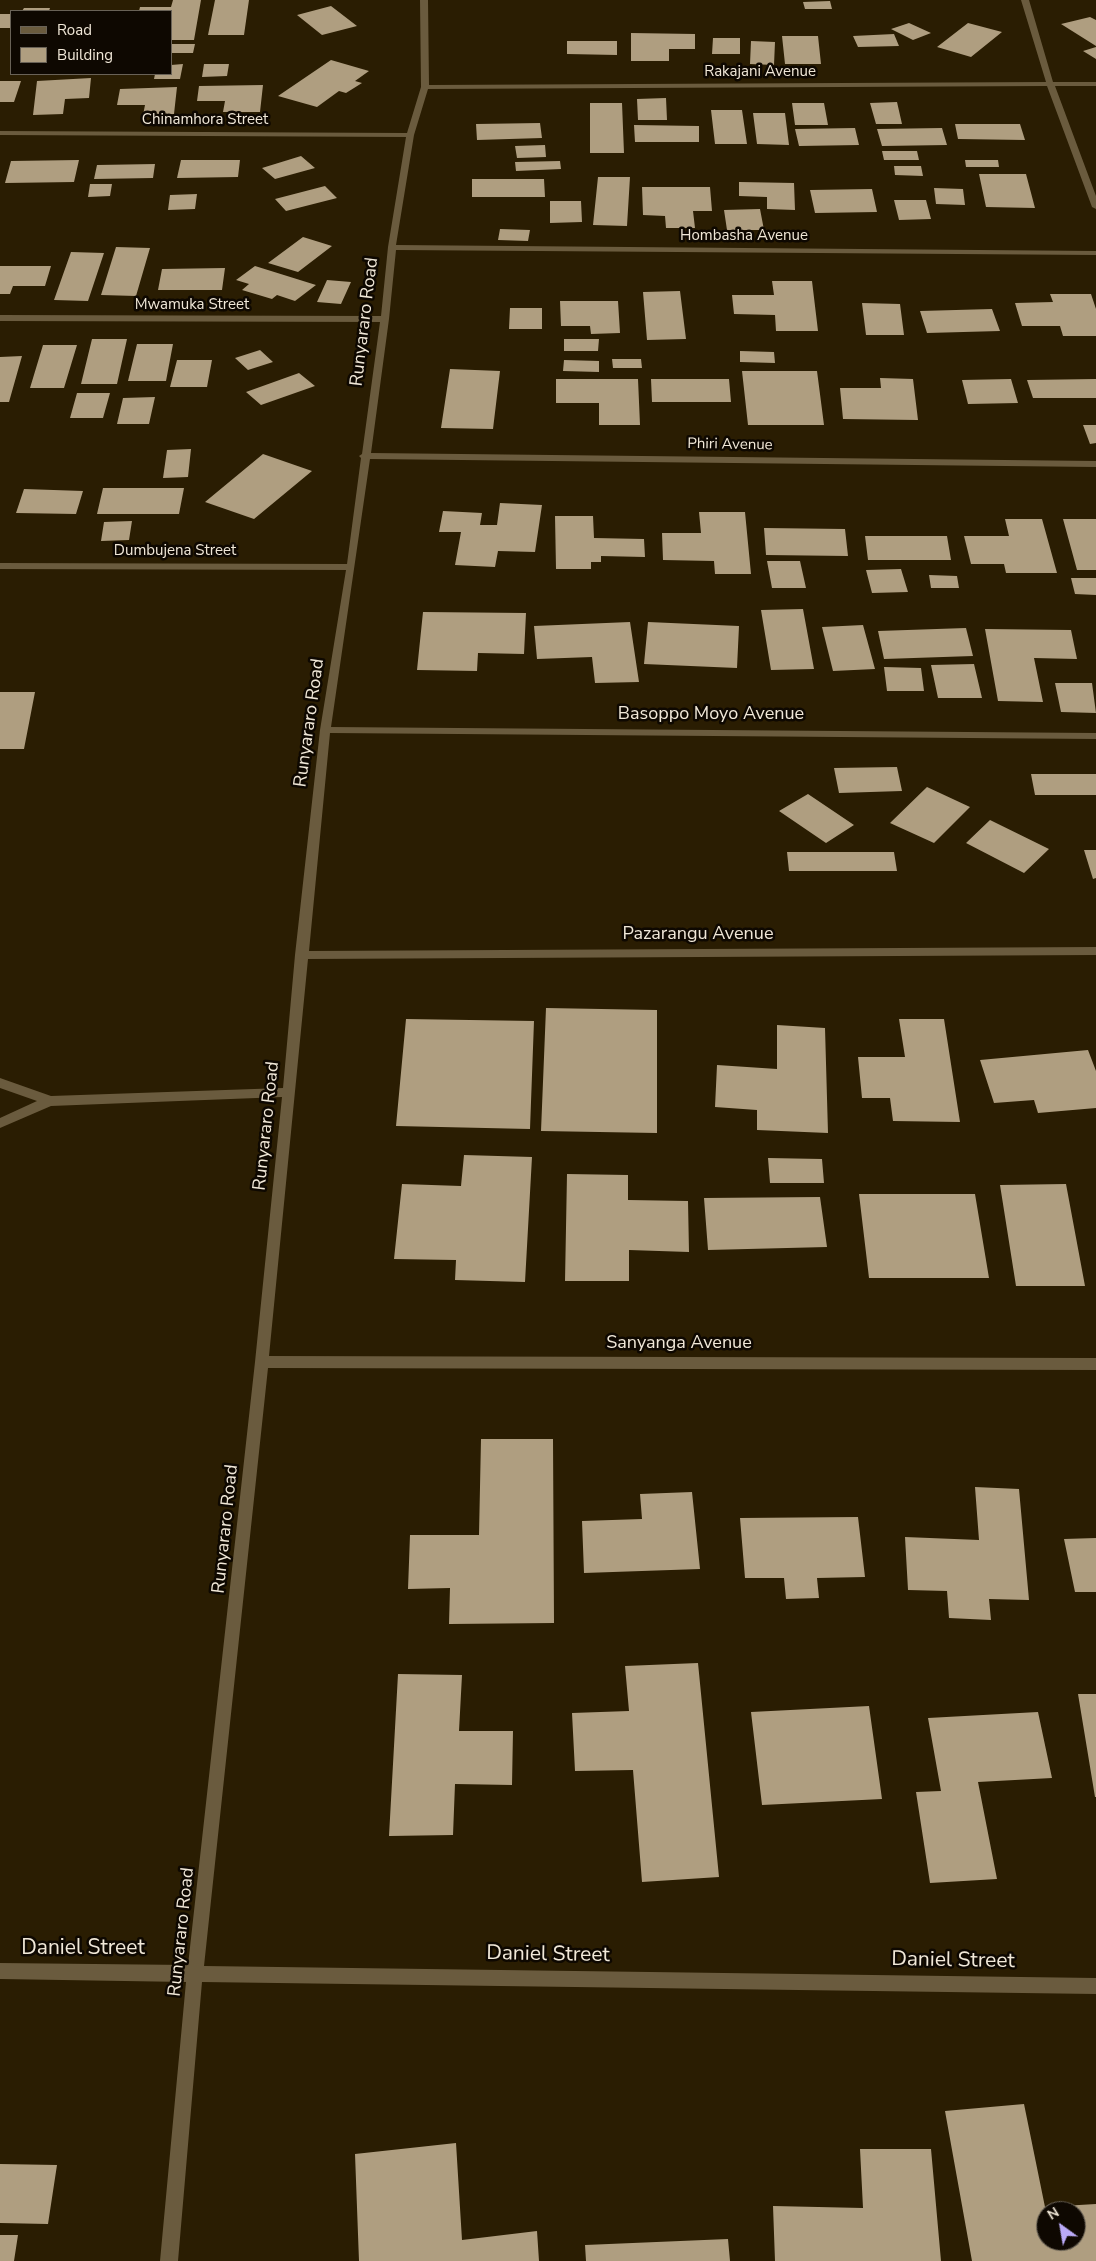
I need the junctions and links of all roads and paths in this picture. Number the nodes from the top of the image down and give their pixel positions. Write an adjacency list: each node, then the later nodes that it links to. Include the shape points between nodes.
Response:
1 (424, 0): 5 (street, Runyararo Road)
2 (1024, 0): 3 (street)
3 (1050, 84): 4 (street, Rakajani Avenue); 5 (street, Rakajani Avenue); 8 (street)
4 (1096, 84)
5 (425, 88): 7 (street, Runyararo Road)
6 (0, 133): 7 (street, Chinamhora Street)
7 (410, 135): 9 (street, Runyararo Road)
8 (1096, 207)
9 (392, 247): 10 (street, Hombasha Avenue); 12 (street, Runyararo Road)
10 (1096, 253)
11 (0, 318): 12 (street, Mwamuka Street)
12 (385, 319): 13 (street, Runyararo Road)
13 (364, 456): 14 (street, Phiri Avenue); 16 (street, Runyararo Road)
14 (1096, 464)
15 (0, 566): 16 (street, Dumbujena Street)
16 (351, 567): 17 (street, Runyararo Road)
17 (325, 730): 18 (street, Basoppo Moyo Avenue); 20 (street, Runyararo Road)
18 (1096, 736)
19 (1096, 951): 20 (street, Pazarangu Avenue)
20 (301, 955): 22 (street, Runyararo Road)
21 (0, 1083): 23 (street)
22 (288, 1092): 23 (street); 25 (street, Runyararo Road)
23 (50, 1101): 24 (street)
24 (0, 1123)
25 (262, 1362): 26 (street, Sanyanga Avenue); 28 (street, Runyararo Road)
26 (1096, 1364)
27 (0, 1971): 28 (street, Daniel Street)
28 (195, 1973): 29 (street, Daniel Street); 30 (street, Runyararo Road)
29 (1096, 1986)
30 (169, 2261)

